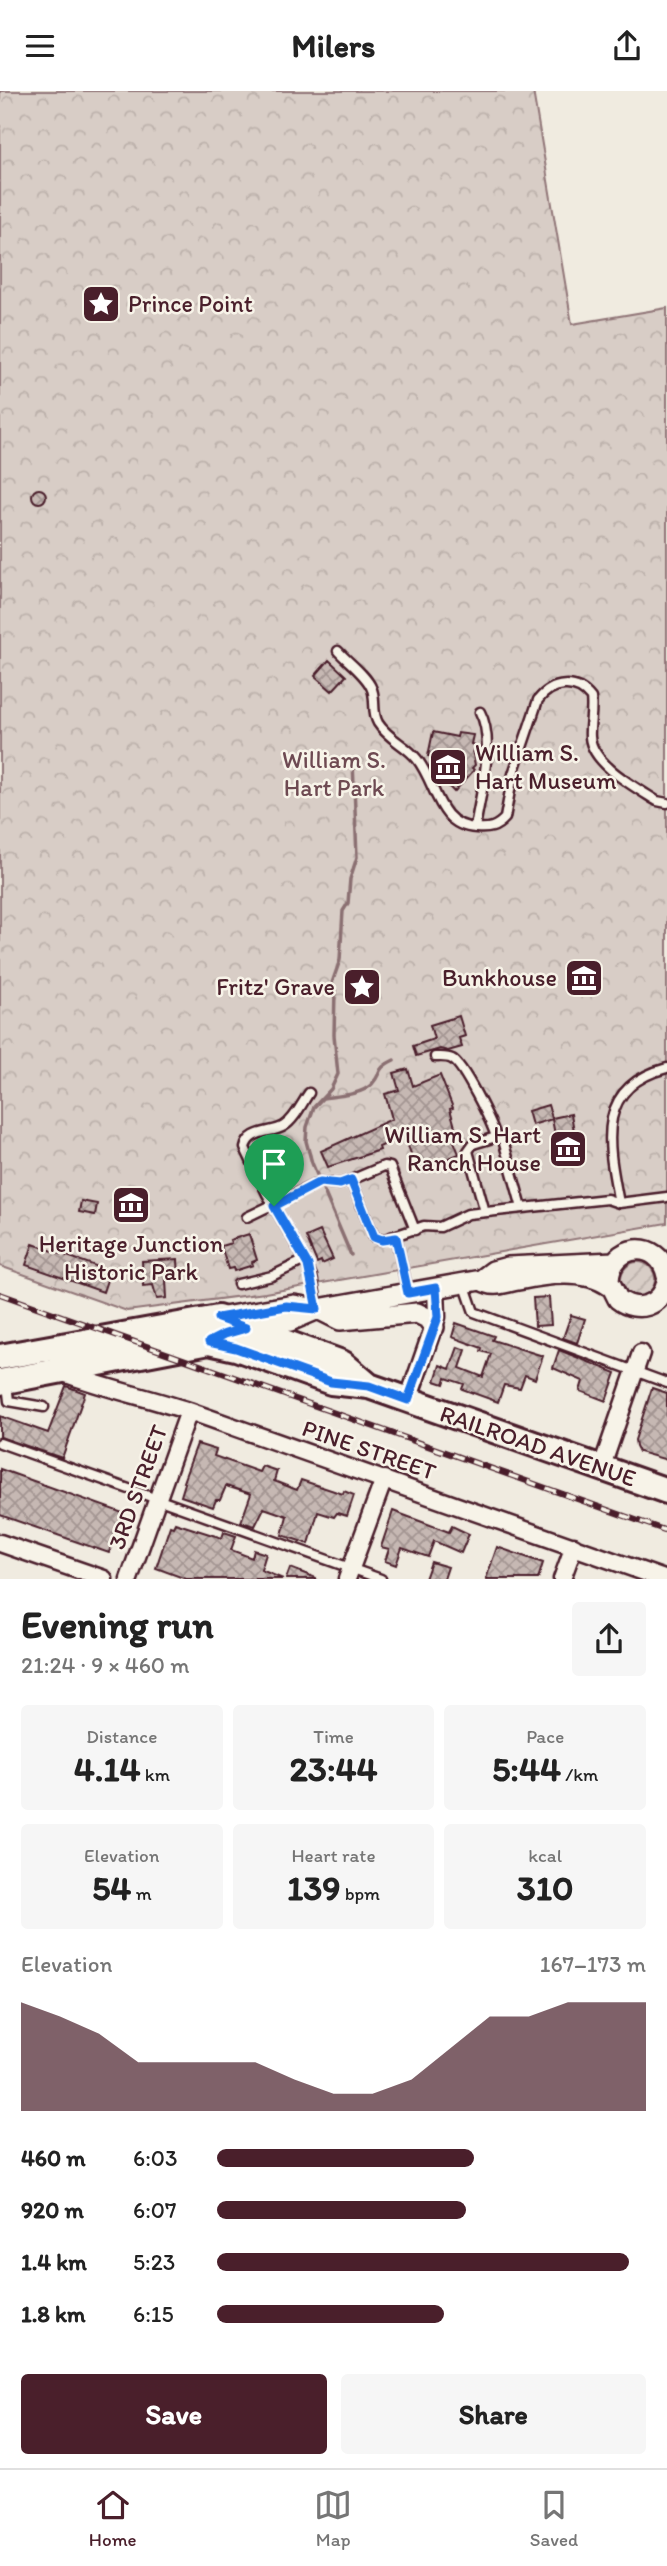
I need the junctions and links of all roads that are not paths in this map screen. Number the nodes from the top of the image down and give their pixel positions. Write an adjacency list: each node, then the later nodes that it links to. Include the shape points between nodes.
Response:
1 (338, 651): 4 (lane, via 368,682 379,724 416,757 450,820)
2 (480, 712): 4 (lane, via 487,754)
3 (667, 803): 4 (lane, via 647,795 600,761 590,740 591,698 568,684 560,685 538,700 513,774 505,818 492,828)
4 (475, 828)
5 (435, 1057): 8 (lane, via 449,1058 458,1065 491,1120)
6 (667, 1068): 11 (lane, via 630,1086 611,1115 609,1150)
7 (309, 1093): 12 (lane, via 282,1127 254,1135 246,1143)
8 (496, 1137): 13 (lane, via 503,1140); 14 (lane, via 468,1150)
9 (351, 1180): 12 (lane, via 320,1182); 16 (lane, via 390,1167); 17 (lane, via 374,1237)
10 (667, 1197): 11 (lane)
11 (619, 1203): 13 (lane, via 607,1199)
12 (274, 1206): 15 (lane); 19 (lane)
13 (522, 1208): 14 (lane)
14 (485, 1212): 16 (lane)
15 (247, 1217)
16 (415, 1230): 17 (lane)
17 (396, 1238): 26 (lane)
18 (659, 1249): 20 (street, via 631,1250); 21 (street)
19 (305, 1261): 23 (lane); 28 (lane)
20 (614, 1262): 22 (street, via 508,1267); 24 (street)
21 (667, 1274): 27 (street)
22 (472, 1282): 24 (street, via 491,1286 542,1276 586,1275); 25 (street); 36 (lane, via 474,1313)
23 (238, 1284)
24 (610, 1286): 27 (street, via 618,1299 631,1307)
25 (436, 1288): 26 (street); 30 (street)
26 (408, 1293): 28 (street)
27 (661, 1302)
28 (317, 1309): 29 (street, via 286,1306); 30 (street, via 340,1321 416,1313); 31 (street, via 290,1321)
29 (218, 1318): 31 (main road, RAILROAD AVENUE); 34 (main road)
30 (434, 1327): 40 (street)
31 (246, 1328): 32 (main road); 39 (main road, RAILROAD AVENUE, via 342,1363)
32 (209, 1342): 35 (main road); 39 (main road, RAILROAD AVENUE, via 331,1382)
33 (641, 1353): 36 (street)
34 (0, 1357)
35 (58, 1371): 37 (main road); 42 (street, PINE STREET)
36 (634, 1371): 38 (lane); 44 (street)
37 (3, 1382): 41 (lane, via 9,1401)
38 (667, 1383)
39 (369, 1386): 40 (main road, RAILROAD AVENUE)
40 (408, 1400): 44 (main road, RAILROAD AVENUE)
41 (44, 1407)
42 (189, 1411): 45 (street, PINE STREET); 47 (street, 3RD STREET)
43 (0, 1443): 47 (lane)
44 (601, 1469): 46 (main road, RAILROAD AVENUE)
45 (384, 1479): 49 (street, PINE STREET); 50 (street)
46 (667, 1491)
47 (158, 1499): 50 (lane); 52 (street, 3RD STREET)
48 (0, 1543): 51 (street)
49 (574, 1546): 54 (street); 55 (street, PINE STREET)
50 (349, 1574): 53 (lane)
51 (104, 1579)
52 (129, 1579)
53 (381, 1579)
54 (562, 1579)
55 (664, 1579)

